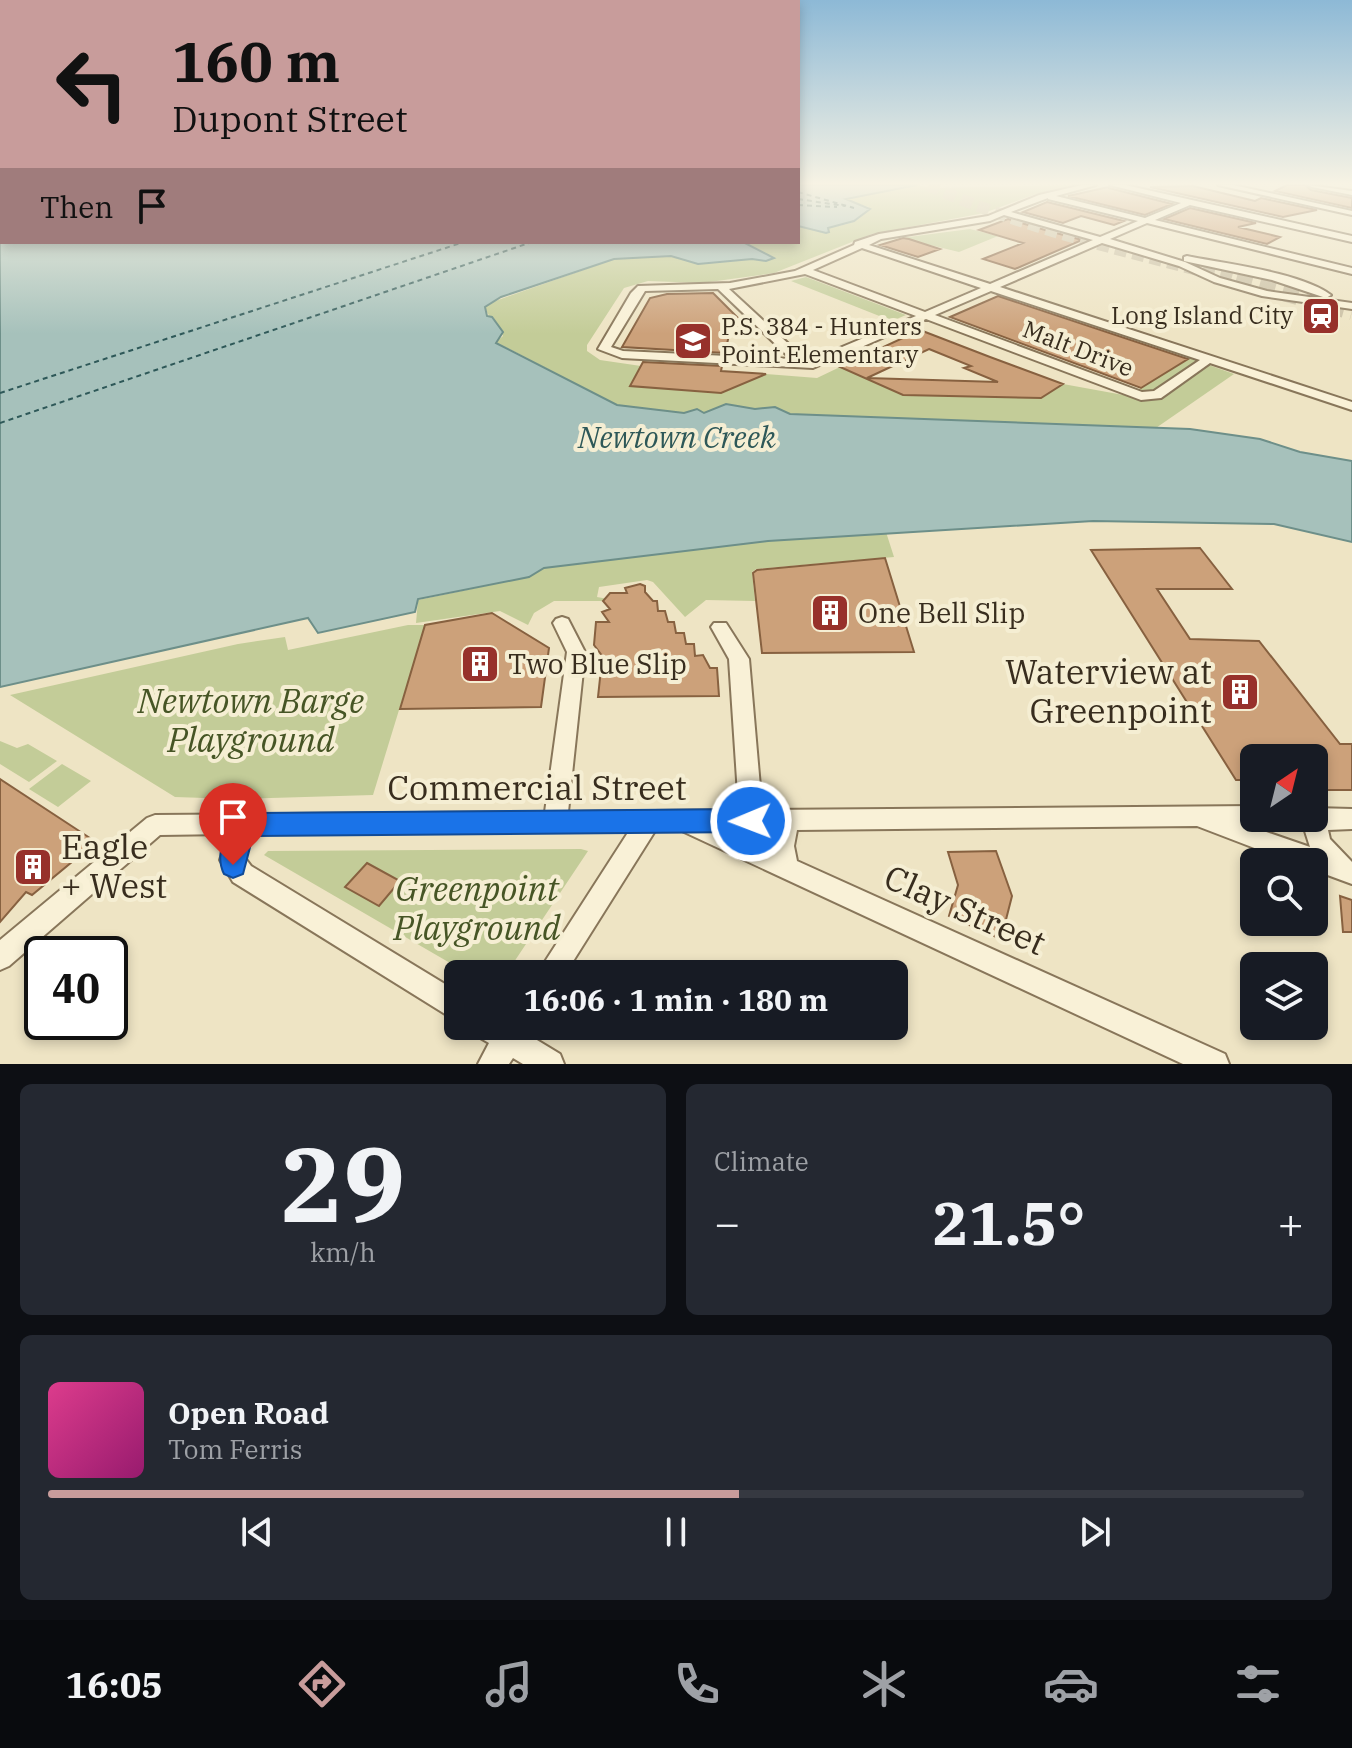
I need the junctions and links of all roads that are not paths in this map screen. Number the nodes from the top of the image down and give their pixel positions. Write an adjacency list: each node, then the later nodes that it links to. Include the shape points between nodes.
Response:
1 (890, 235): 6 (street)
2 (1082, 235): 5 (street)
3 (1113, 235): 5 (street)
4 (1204, 235): 9 (street)
5 (1101, 240): 7 (street); 12 (street)
6 (858, 244): 8 (street); 12 (street)
7 (1134, 249): 10 (street, via 1238,267); 14 (street, via 1222,282)
8 (804, 270): 11 (street); 17 (street, Malt Drive)
9 (1352, 271)
10 (1298, 284): 14 (street, via 1299,293); 15 (street)
11 (720, 286): 19 (street); 19 (street, via 642,288 606,351)
12 (992, 287): 17 (street); 18 (street)
13 (1352, 292): 15 (street)
14 (1283, 296): 15 (street)
15 (1338, 303): 16 (street)
16 (1352, 306)
17 (925, 315): 18 (street, Malt Drive, via 1141,396 1157,395); 19 (street)
18 (1209, 359): 20 (street)
19 (803, 364)
20 (1352, 406)
21 (562, 623): 30 (street, via 576,652)
22 (720, 627): 29 (street, via 739,659)
23 (1240, 817): 24 (street, Commercial Street)
24 (1196, 819): 27 (street, Commercial Street); 35 (street)
25 (1328, 819): 26 (street)
26 (1352, 819)
27 (788, 820): 29 (street, Commercial Street); 34 (street, via 781,849)
28 (685, 821): 29 (street, Commercial Street); 31 (street, Commercial Street); 34 (street, Clay Street)
29 (751, 821)
30 (555, 822): 31 (street, Commercial Street); 32 (street, Commercial Street)
31 (648, 822): 37 (street)
32 (244, 824): 36 (street, Commercial Street, via 155,825); 38 (street, via 232,860 242,874)
33 (1316, 832): 35 (street, via 1329,857)
34 (789, 870): 43 (street, Clay Street)
35 (1348, 872)
36 (0, 957)
37 (559, 960)
38 (444, 999)
39 (500, 1040): 41 (street)
40 (518, 1040): 42 (street)
41 (492, 1064)
42 (550, 1064)
43 (1215, 1064)

